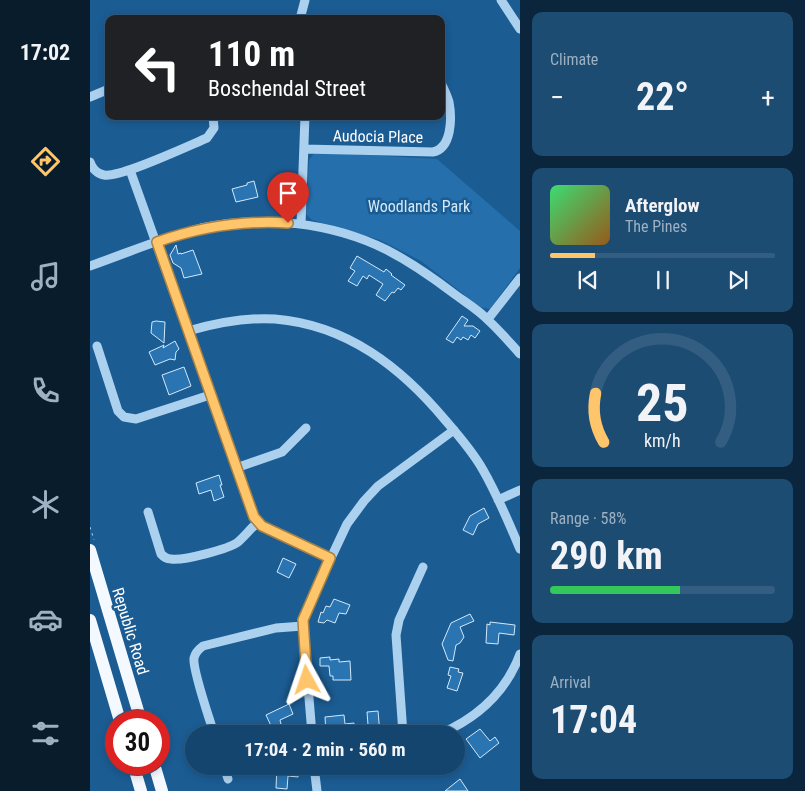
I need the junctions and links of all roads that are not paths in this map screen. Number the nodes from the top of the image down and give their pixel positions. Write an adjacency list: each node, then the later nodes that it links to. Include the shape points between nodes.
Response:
1 (305, 0): 3 (street)
2 (501, 0): 4 (street)
3 (301, 15)
4 (520, 29)
5 (105, 91): 7 (street)
6 (445, 92): 10 (street, Audocia Place, via 450,108 449,138 441,149 432,152)
7 (90, 97)
8 (213, 120): 12 (street, via 214,128 207,138)
9 (305, 120): 10 (street)
10 (304, 149): 13 (street)
11 (90, 162): 12 (street, via 103,175)
12 (130, 170): 14 (street)
13 (301, 224): 14 (street, via 253,222 219,225); 17 (street, via 385,249 415,265)
14 (157, 242): 15 (street); 18 (street)
15 (90, 266)
16 (520, 278): 17 (street)
17 (488, 319): 20 (street)
18 (188, 331): 21 (street); 23 (street, via 218,322 273,319 331,331 369,351 406,378)
19 (97, 346): 21 (street, via 118,411 124,417 136,419)
20 (520, 354)
21 (210, 395): 24 (street)
22 (306, 428): 24 (street, via 282,452)
23 (454, 430): 26 (street, via 479,463); 31 (street, via 371,492 347,524)
24 (236, 468): 28 (street)
25 (520, 490): 26 (street)
26 (498, 500): 29 (street)
27 (148, 512): 28 (street, via 161,554 172,560 230,546)
28 (258, 522): 31 (street, via 274,533)
29 (520, 549)
30 (90, 550): 37 (main road, Republic Road)
31 (330, 558): 34 (street)
32 (423, 567): 40 (street, via 399,620 396,635)
33 (90, 620): 36 (main road)
34 (302, 626): 38 (street, via 276,628 198,650 194,656 194,669); 39 (street)
35 (520, 654): 41 (street, via 493,699)
36 (117, 710)
37 (138, 710)
38 (211, 725)
39 (311, 725)
40 (402, 725)
41 (458, 725)
42 (136, 775): 47 (main road)
43 (157, 775): 48 (main road)
44 (227, 775): 46 (street)
45 (315, 775): 49 (street)
46 (228, 779)
47 (141, 791)
48 (162, 791)
49 (316, 791)

